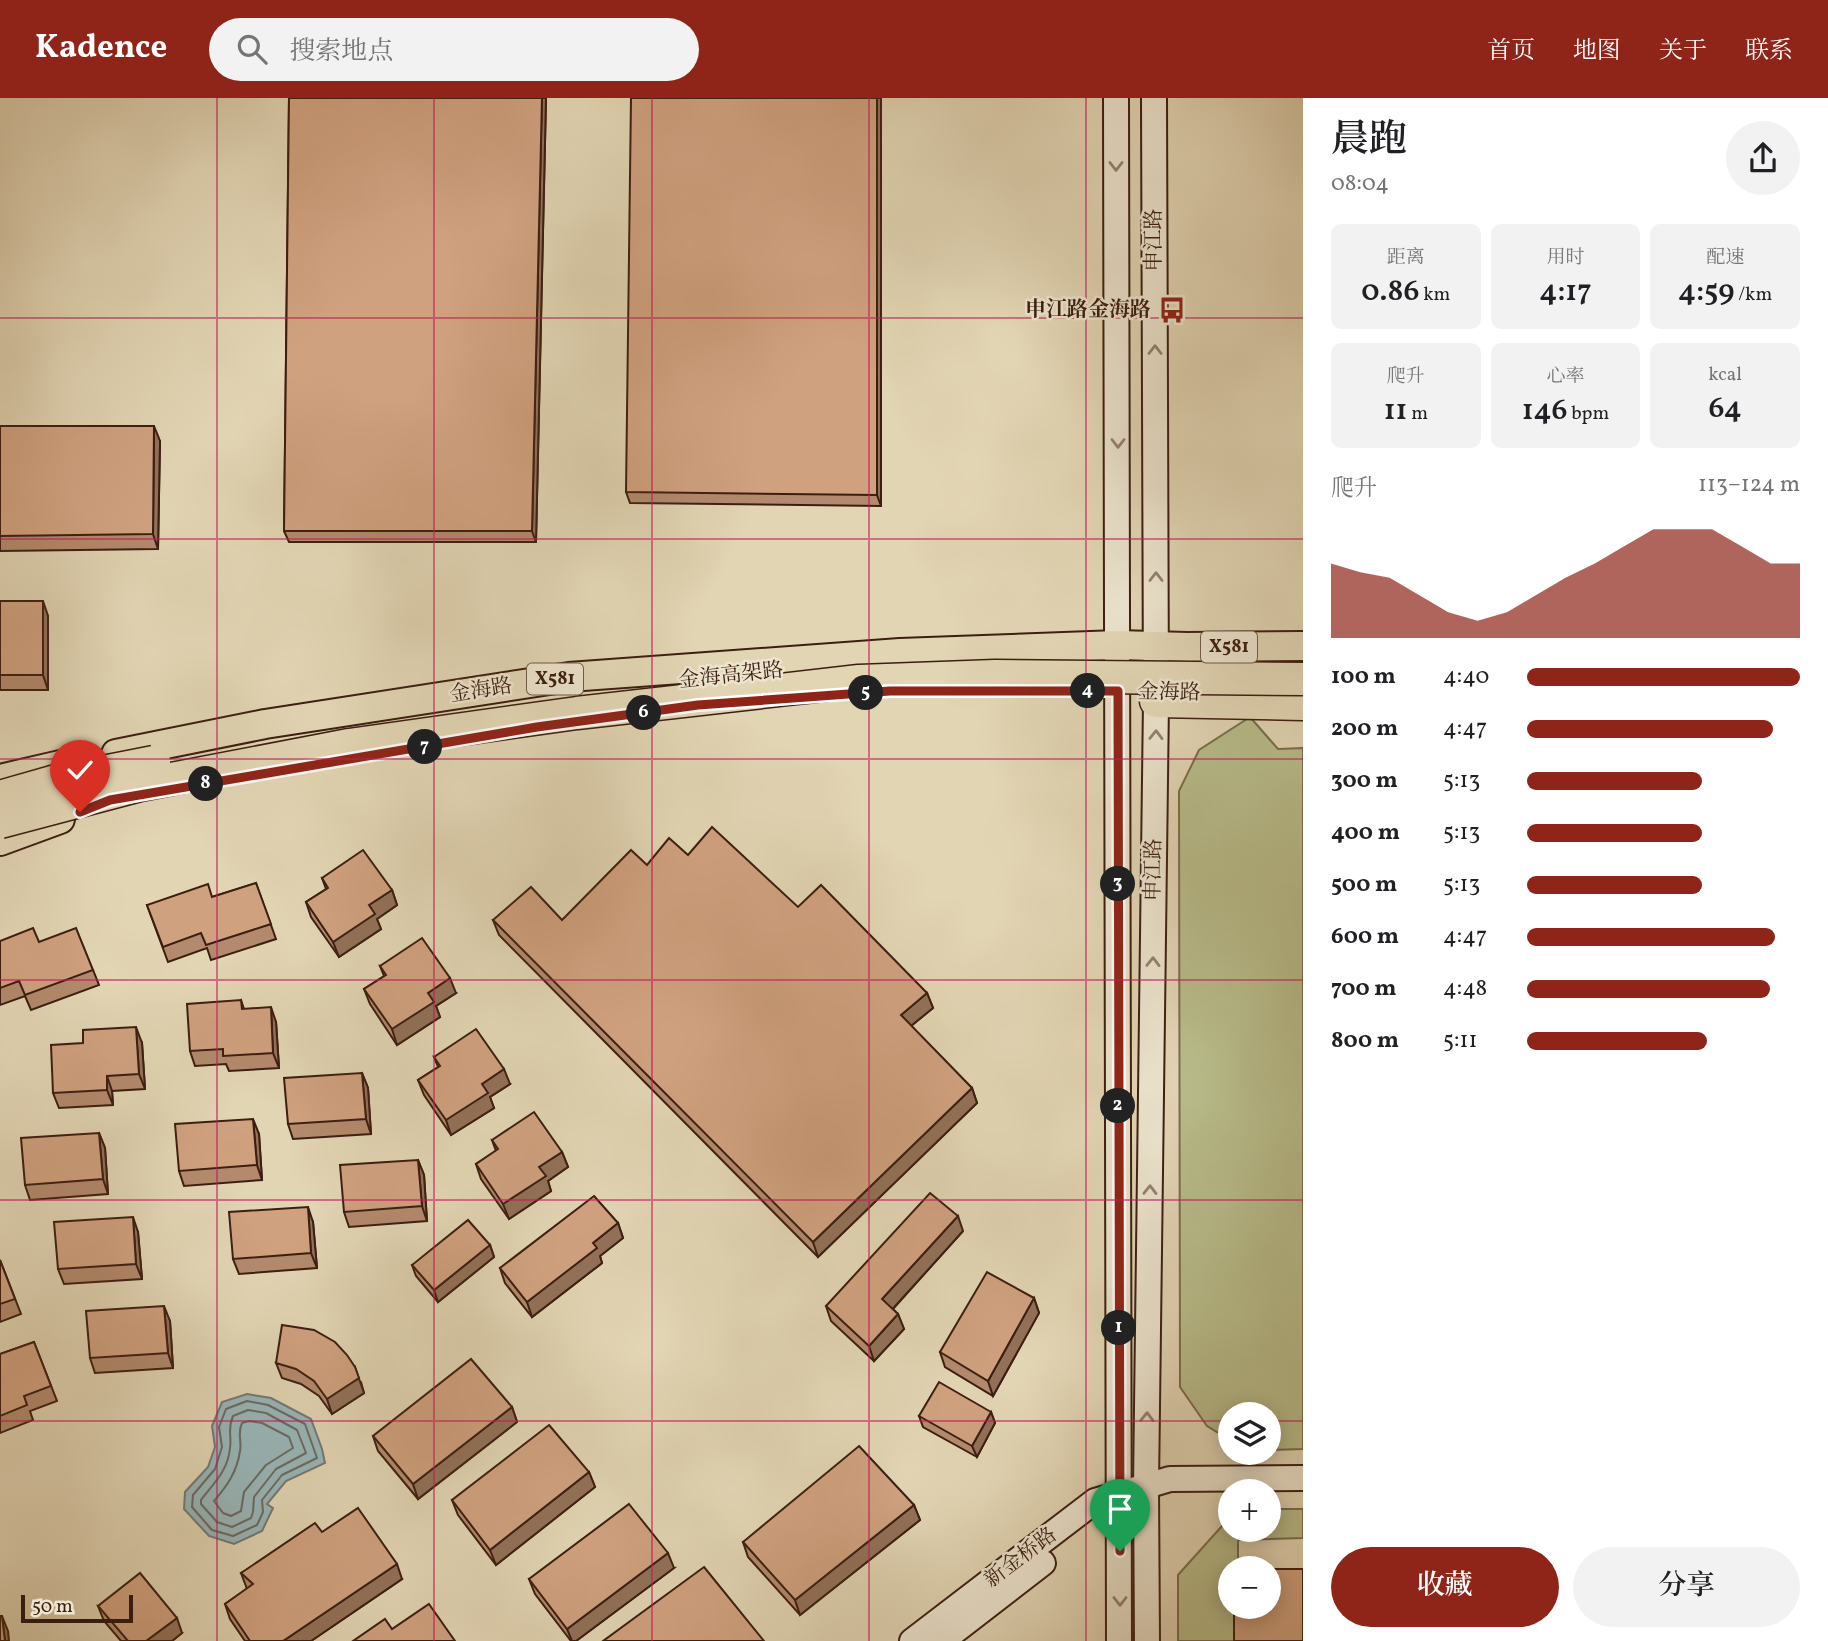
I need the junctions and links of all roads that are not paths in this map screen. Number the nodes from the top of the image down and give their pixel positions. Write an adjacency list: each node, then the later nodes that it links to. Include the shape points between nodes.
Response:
1 (1116, 98): 3 (main road, 申江路, one-way to 3)
2 (1154, 98): 4 (main road, 申江路, one-way to 2)
3 (1118, 645): 4 (main road, 金海路 / X581); 8 (main road, 申江路); 12 (main road, 金海路 / X581, via 900,653 569,677 265,724)
4 (1156, 645): 5 (main road, 金海路 / X581); 10 (main road, 申江路)
5 (1303, 646)
6 (1303, 658): 15 (highway, 金海高架路, bridge, via 899,661 613,688 452,708 246,744 52,782)
7 (1303, 678): 16 (highway, 金海高架路, bridge, via 995,676 859,681 349,745 140,785)
8 (1118, 691): 10 (main road, 金海路 / X581); 17 (main road, 金海路 / X581, via 890,691 685,707 537,727 110,800); 23 (main road, 申江路)
9 (1303, 695): 10 (main road, 金海路 / X581)
10 (1156, 697): 11 (highway); 22 (main road, 申江路, one-way to 10)
11 (1303, 704)
12 (94, 758): 13 (main road, 金海路 / X581); 14 (highway)
13 (0, 779)
14 (0, 785)
15 (0, 797)
16 (0, 822)
17 (0, 841)
18 (1303, 1478): 22 (main road, 新金桥路, via 1170,1479)
19 (1281, 1491): 20 (main road)
20 (1303, 1491)
21 (1218, 1492): 22 (main road, 新金桥路)
22 (1146, 1494): 23 (main road, 新金桥路); 27 (main road, 申江路)
23 (1119, 1503): 24 (main road, 新金桥路, via 1095,1501); 25 (main road, 新金桥路); 26 (main road, 申江路, one-way to 26)
24 (912, 1641)
25 (942, 1641)
26 (1119, 1641)
27 (1147, 1641)

